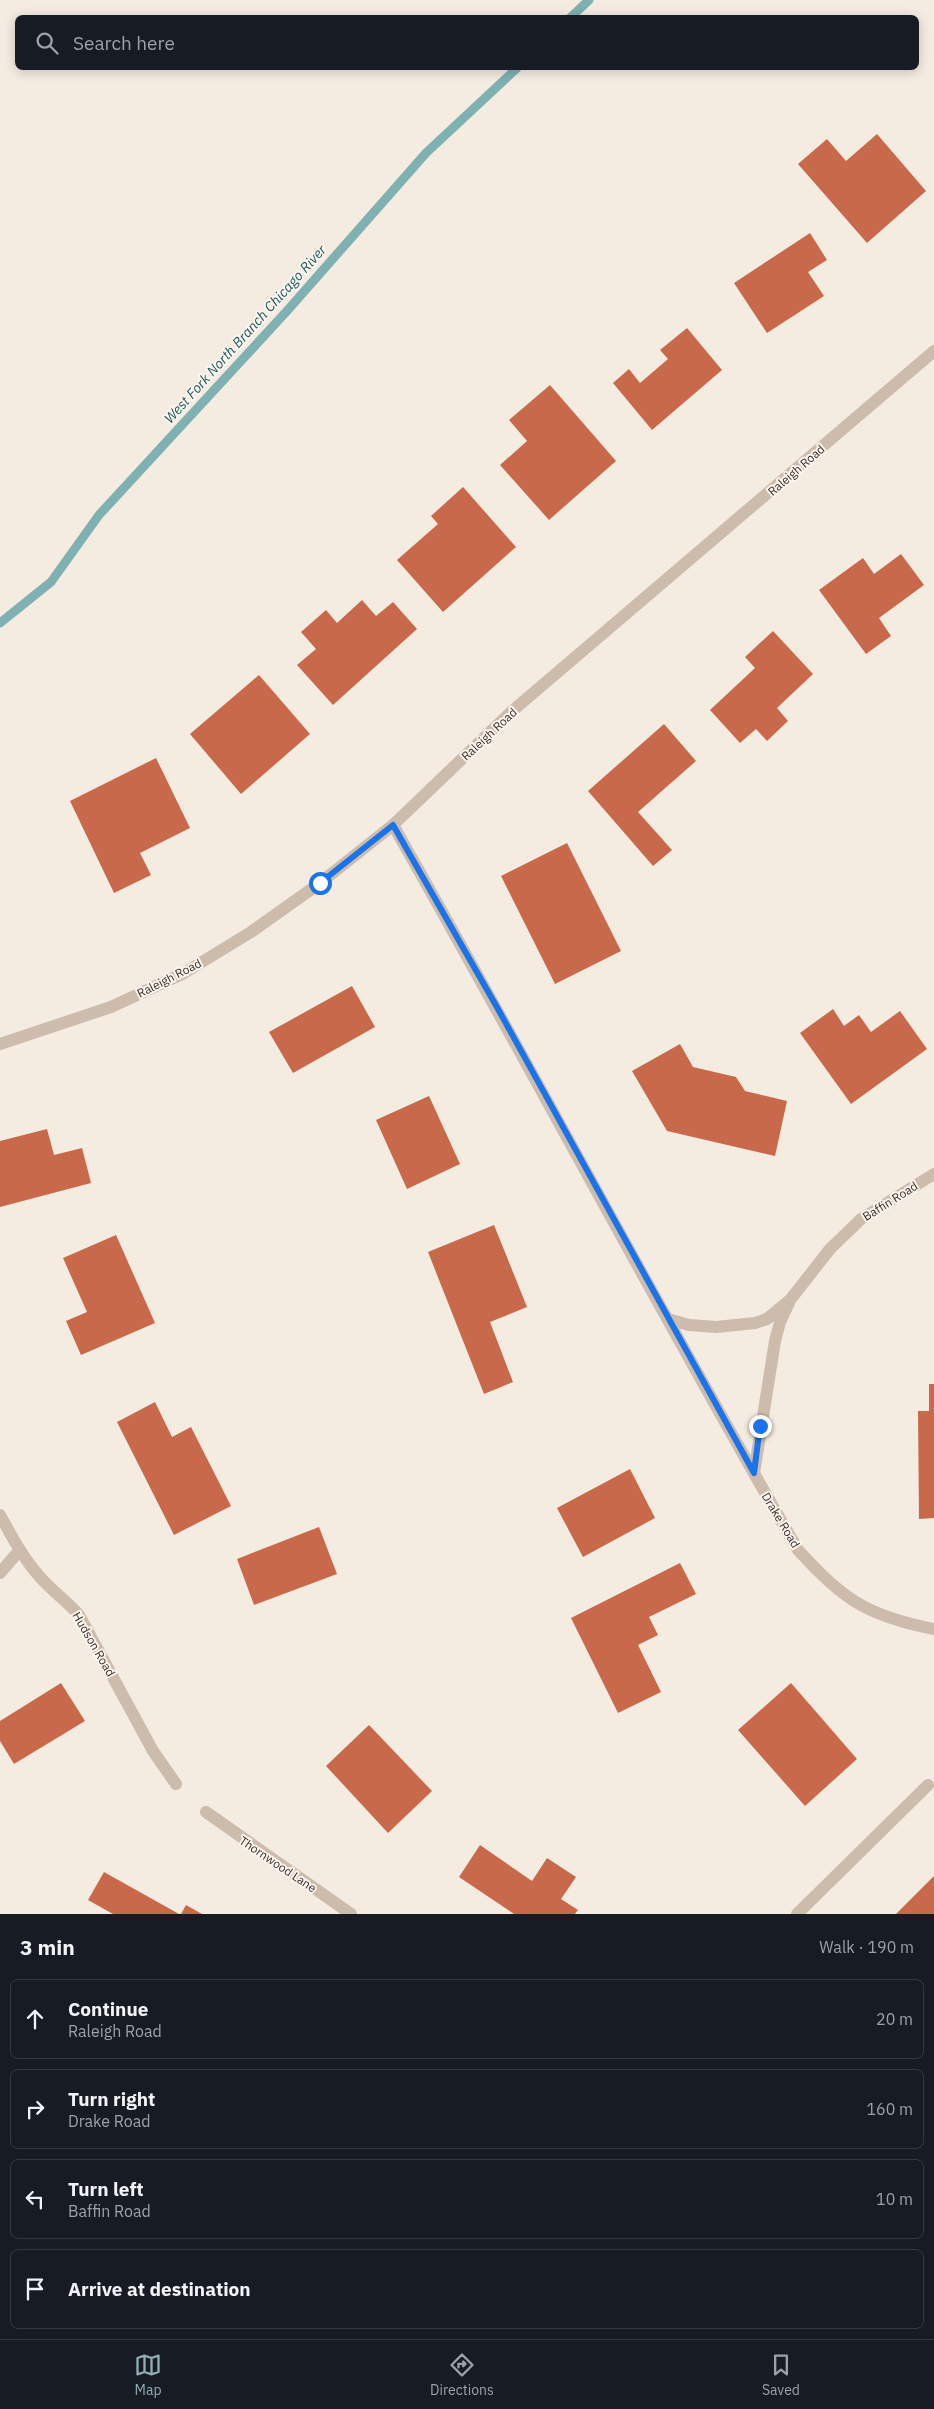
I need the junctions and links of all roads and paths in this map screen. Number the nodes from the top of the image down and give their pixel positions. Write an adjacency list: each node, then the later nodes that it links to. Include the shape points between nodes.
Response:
1 (934, 351): 2 (street, Raleigh Road, via 511,712)
2 (393, 825): 3 (street, Raleigh Road, via 251,932 184,973 111,1007); 6 (street, Drake Road)
3 (0, 1044)
4 (934, 1174): 5 (street, Baffin Road, via 861,1219 830,1248)
5 (790, 1300): 6 (street, Baffin Road, via 766,1319 754,1323 689,1326); 7 (street, Baffin Road, via 780,1322)
6 (668, 1319): 7 (street, Drake Road)
7 (754, 1473): 11 (street, Drake Road, via 798,1550 827,1582 859,1605 896,1621)
8 (0, 1514): 9 (street, Hudson Road)
9 (19, 1551): 10 (street); 12 (street, Hudson Road, via 79,1615 154,1751)
10 (0, 1573)
11 (934, 1629)
12 (176, 1784)
13 (932, 1785): 16 (street)
14 (206, 1812): 15 (street, Thornwood Lane)
15 (351, 1914)
16 (797, 1914)

